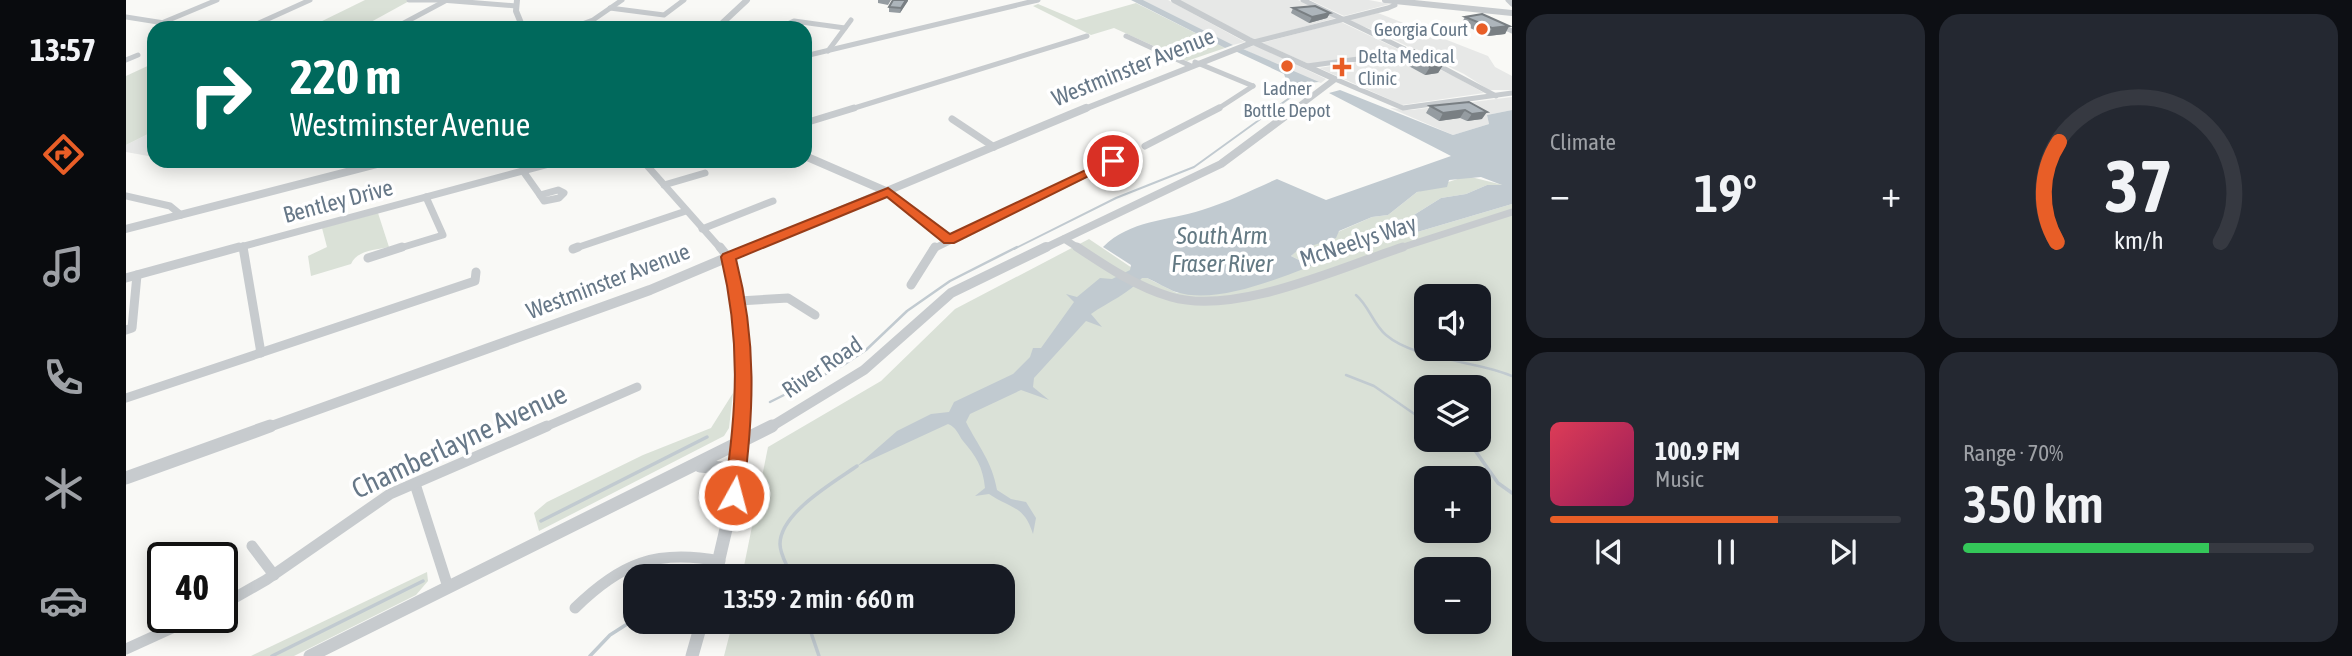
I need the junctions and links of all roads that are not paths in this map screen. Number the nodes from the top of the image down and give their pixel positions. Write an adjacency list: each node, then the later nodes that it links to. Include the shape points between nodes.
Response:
1 (217, 0): 23 (street)
2 (310, 0): 24 (street)
3 (441, 0): 13 (street); 14 (street); 25 (street)
4 (622, 0): 16 (street)
5 (684, 0): 16 (street, via 664,15)
6 (747, 0): 28 (street)
7 (1038, 0): 35 (street)
8 (1174, 0): 34 (street)
9 (1303, 0): 20 (street)
10 (1385, 0): 11 (street)
11 (1394, 0): 17 (street); 20 (street, via 1395,5)
12 (1508, 0): 15 (street)
13 (409, 1)
14 (517, 3): 26 (street)
15 (1512, 4)
16 (610, 8): 27 (street)
17 (1465, 8): 18 (street); 31 (street)
18 (1512, 13)
19 (126, 17): 22 (street)
20 (1342, 19): 34 (street); 36 (street)
21 (852, 20): 30 (street)
22 (155, 21)
23 (164, 21)
24 (264, 21)
25 (407, 21)
26 (520, 21)
27 (589, 21)
28 (724, 21)
29 (812, 23): 30 (street)
30 (845, 28): 35 (street)
31 (1512, 31)
32 (1087, 36): 46 (street)
33 (1126, 36): 40 (street)
34 (1254, 43): 40 (street, Westminster Avenue); 41 (street)
35 (828, 51): 38 (street)
36 (1411, 52): 41 (street); 44 (street)
37 (126, 53): 39 (street, via 138,55)
38 (812, 54)
39 (126, 60)
40 (1192, 64): 47 (street, via 1253,86 1203,118); 48 (street, Westminster Avenue)
41 (1307, 66): 42 (street)
42 (1335, 79): 44 (street, via 1404,108); 67 (street, River Road, via 1228,159)
43 (1512, 93): 44 (street)
44 (1496, 96)
45 (952, 120): 48 (street)
46 (812, 121)
47 (1145, 146)
48 (994, 147): 57 (street, Westminster Avenue)
49 (812, 159): 57 (street)
50 (1113, 161): 68 (street)
51 (361, 168): 64 (street)
52 (536, 168): 54 (street, Bentley Drive)
53 (649, 168): 56 (street)
54 (523, 172): 58 (street); 60 (street, Bentley Drive)
55 (705, 173): 56 (street)
56 (664, 185): 62 (street)
57 (888, 192): 68 (street); 71 (street, Westminster Avenue)
58 (539, 195)
59 (126, 196): 64 (street, via 170,206)
60 (426, 197): 69 (street, Bentley Drive); 72 (street, via 443,235)
61 (772, 201): 66 (street)
62 (686, 211): 66 (street); 70 (street)
63 (1512, 212): 67 (street, McNeelys Way, via 1237,300 1196,303 1157,293)
64 (181, 215): 65 (street)
65 (126, 229)
66 (702, 229): 71 (street)
67 (1063, 239): 83 (street, River Road, via 939,300 864,370)
68 (949, 240): 76 (street, via 929,253)
69 (243, 246): 74 (street, Bentley Drive); 80 (street)
70 (573, 249)
71 (728, 257): 77 (street); 85 (street, Westminster Avenue, via 650,290)
72 (368, 258)
73 (476, 272): 80 (street, via 475,281)
74 (136, 275): 75 (street, Bentley Drive); 79 (street, via 132,328)
75 (126, 278)
76 (911, 285)
77 (739, 301): 78 (street, via 788,296); 83 (street, via 746,383)
78 (815, 315)
79 (126, 330)
80 (261, 354): 82 (street)
81 (637, 387): 86 (street, Chamberlayne Avenue)
82 (126, 398)
83 (740, 445): 84 (street, River Road); 87 (street)
84 (694, 467): 87 (street, via 723,468 730,475); 92 (street, River Road)
85 (126, 478)
86 (415, 484): 91 (street, Chamberlayne Avenue, via 363,509); 92 (street)
87 (734, 495): 89 (street)
88 (252, 546): 91 (street)
89 (720, 561): 90 (street); 94 (street, via 671,554 655,557 594,589)
90 (719, 564)
91 (274, 575): 93 (street, Chamberlayne Avenue)
92 (449, 587): 98 (street, River Road)
93 (238, 596)
94 (576, 608)
95 (161, 633): 97 (street)
96 (698, 634): 99 (street)
97 (126, 649)
98 (310, 656)
99 (692, 656)

